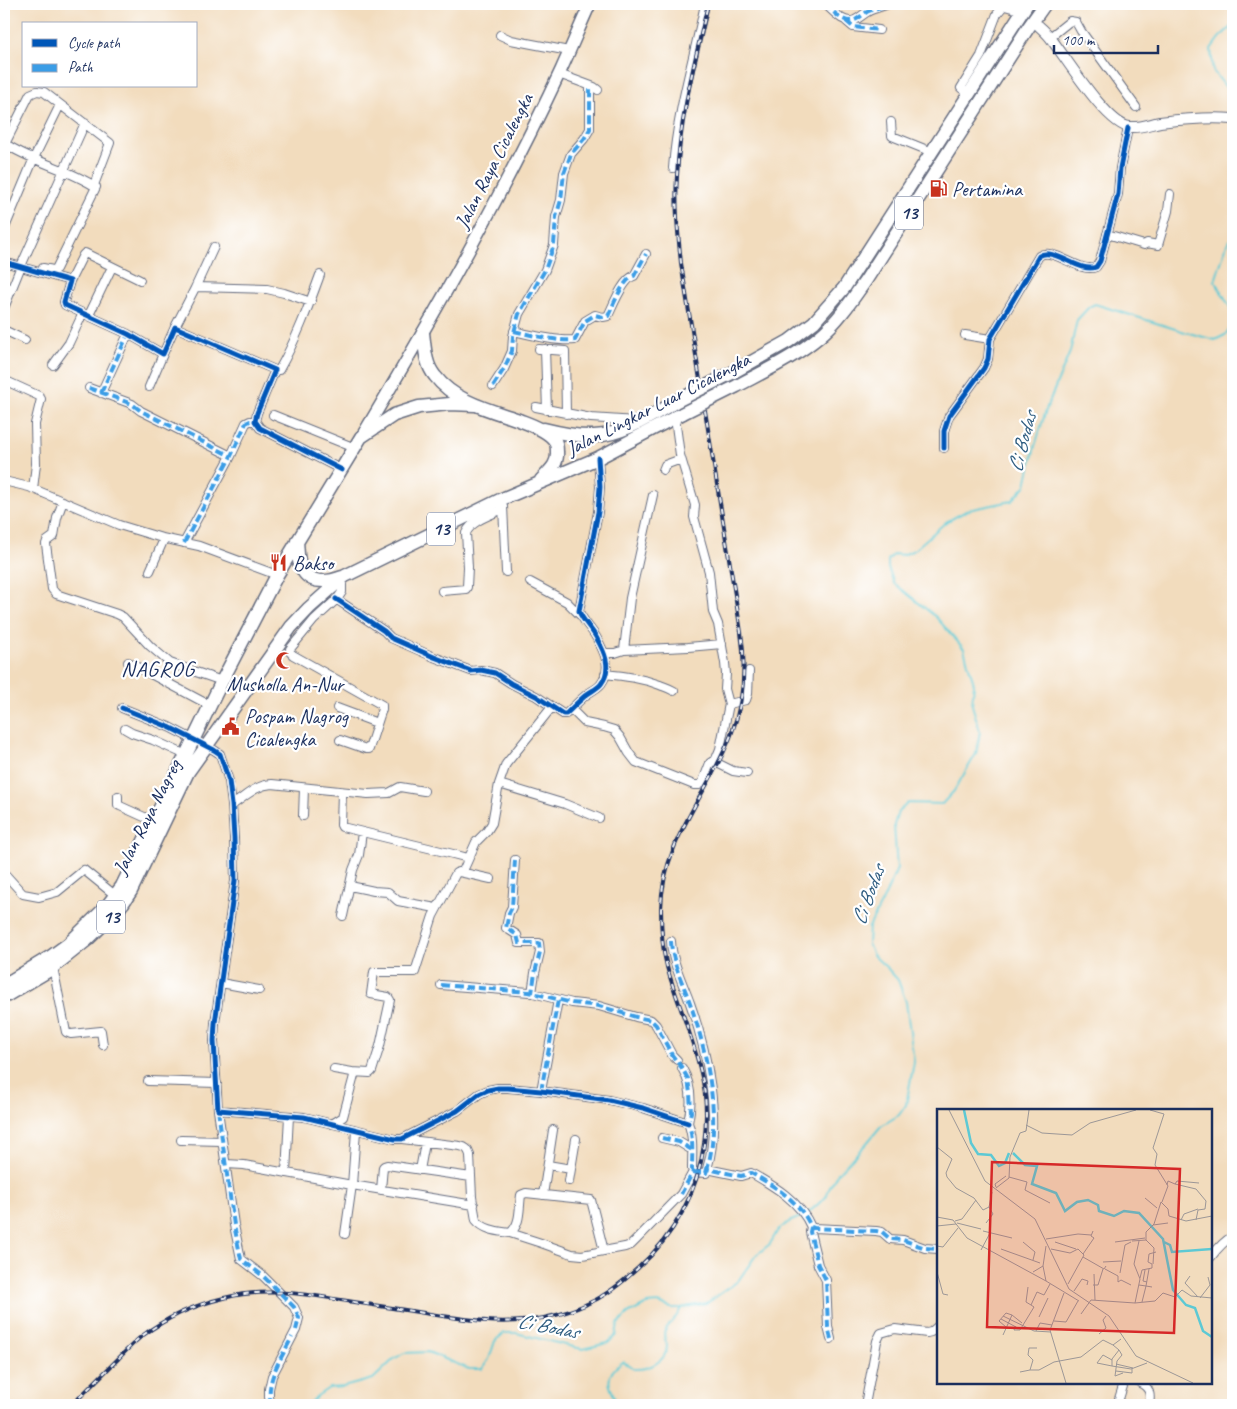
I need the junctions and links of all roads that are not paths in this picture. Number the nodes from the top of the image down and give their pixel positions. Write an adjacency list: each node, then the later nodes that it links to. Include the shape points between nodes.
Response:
1 (590, 4): 14 (main road, Jalan Raya Cicalengka)
2 (705, 4): 28 (street, via 682,103)
3 (825, 4): 9 (street)
4 (888, 4): 9 (street, via 856,20)
5 (1001, 4): 6 (street)
6 (1005, 4): 8 (street); 18 (street, via 961,88)
7 (1045, 4): 69 (highway, Jalan Lingkar Luar Cicalengka / 13, bridge, via 866,280 836,320 820,337 778,364)
8 (1022, 6): 18 (highway, Jalan Lingkar Luar Cicalengka / 13)
9 (846, 21): 11 (street, via 853,27)
10 (1039, 26): 13 (street)
11 (879, 30)
12 (500, 35): 14 (street, via 517,42)
13 (1050, 37): 20 (street, via 1070,21 1076,22); 24 (street, via 1091,94 1119,124)
14 (569, 52): 15 (main road, Jalan Raya Cicalengka)
15 (560, 74): 16 (street); 51 (main road, Jalan Raya Cicalengka)
16 (590, 86): 17 (street); 50 (street, via 590,129 570,156 556,217 554,245 545,270 519,314)
17 (598, 90)
18 (969, 94): 26 (highway, Jalan Lingkar Luar Cicalengka / 13)
19 (60, 105): 23 (street); 25 (street, via 40,90 30,94); 27 (street)
20 (1136, 107)
21 (1233, 119): 24 (street, via 1199,118)
22 (891, 122): 26 (street, via 892,136)
23 (84, 123): 29 (street); 30 (street, via 110,143)
24 (1128, 128): 34 (street, via 1118,194)
25 (5, 143): 27 (street)
26 (932, 152): 71 (highway, Jalan Lingkar Luar Cicalengka / 13, bridge, via 844,288 814,322 789,341)
27 (34, 158): 29 (street); 32 (street)
28 (673, 168)
29 (64, 169): 30 (street); 39 (street)
30 (94, 185): 39 (street, via 95,190 56,269)
31 (1170, 194): 34 (street, via 1158,245 1147,243 1144,246)
32 (7, 214): 33 (street)
33 (4, 230)
34 (1107, 234): 54 (street, via 1100,261 1093,268 1086,269 1043,253)
35 (214, 247): 44 (street)
36 (646, 254): 50 (street, via 608,316 596,315 585,321 576,340 550,339)
37 (4, 257): 39 (street)
38 (4, 262): 39 (street)
39 (22, 264): 43 (street); 46 (street)
40 (112, 267): 42 (street); 43 (street, via 84,253); 47 (street)
41 (320, 275): 45 (street)
42 (140, 280)
43 (70, 281): 47 (street, via 65,305)
44 (194, 288): 45 (street, via 267,289); 48 (street)
45 (311, 302): 58 (street, via 283,362)
46 (4, 308)
47 (86, 314): 52 (street); 57 (street)
48 (175, 327): 56 (street); 58 (street)
49 (4, 330): 55 (street)
50 (514, 331): 60 (street, via 512,351)
51 (423, 333): 64 (highway, via 428,366 434,375 455,394); 73 (main road, Jalan Raya Cicalengka)
52 (128, 334): 56 (street); 63 (street)
53 (965, 335): 54 (street)
54 (990, 339): 74 (street, via 986,364 946,423)
55 (25, 340)
56 (163, 354): 62 (street)
57 (54, 365)
58 (275, 370): 70 (street)
59 (4, 380): 82 (street, via 41,399 35,424)
60 (493, 386)
61 (89, 388): 63 (street)
62 (149, 388)
63 (101, 392): 75 (street, via 132,404)
64 (476, 405): 72 (highway, 13); 73 (highway, 13, via 418,406 394,415)
65 (536, 407): 66 (street)
66 (547, 410): 67 (street); 67 (street, via 542,349 565,351)
67 (566, 414): 71 (street)
68 (273, 415): 73 (street)
69 (679, 416): 76 (highway, Jalan Lingkar Luar Cicalengka / 13); 77 (street)
70 (255, 421): 75 (street, via 246,423); 78 (street, via 260,428)
71 (641, 421): 72 (highway, Jalan Lingkar Luar Cicalengka / 13, via 614,433 594,436)
72 (537, 427): 81 (highway, via 554,439 557,446 554,467)
73 (358, 443): 78 (highway, 13)
74 (944, 448)
75 (231, 456): 88 (street)
76 (598, 458): 81 (highway, Jalan Lingkar Luar Cicalengka / 13); 96 (street, via 598,512)
77 (681, 459): 79 (street, via 665,465); 97 (street, via 695,505 694,517 709,572 713,612)
78 (342, 470): 87 (highway, 13)
79 (662, 470)
80 (4, 481): 82 (street)
81 (537, 484): 85 (highway, Jalan Lingkar Luar Cicalengka / 13)
82 (33, 489): 84 (street)
83 (653, 495): 98 (street, via 630,598)
84 (63, 501): 86 (street, via 119,525); 103 (street, via 54,536 46,542 52,588 56,594 123,617 170,662)
85 (502, 504): 90 (street); 92 (highway, Jalan Lingkar Luar Cicalengka / 13); 94 (street, via 466,532 466,589)
86 (164, 538): 88 (street); 89 (street)
87 (297, 541): 91 (highway, 13); 92 (highway, via 298,558 309,577 321,582)
88 (184, 543): 91 (street)
89 (150, 571)
90 (506, 572)
91 (277, 575): 103 (highway, 13)
92 (343, 578): 95 (street, via 342,592); 115 (highway, Jalan Lingkar Luar Cicalengka / 13, via 291,627)
93 (530, 582): 96 (street, via 567,602)
94 (442, 591)
95 (336, 599): 107 (street, via 391,638 471,671 496,673); 111 (street, via 314,620 290,652 380,703 382,709)
96 (580, 615): 99 (street)
97 (722, 644): 98 (street); 105 (street)
98 (624, 650): 99 (street)
99 (605, 653): 102 (street)
100 (128, 662): 106 (street)
101 (749, 671): 105 (street, via 746,700)
102 (605, 674): 104 (street, via 647,680); 110 (street, via 601,685)
103 (222, 681): 106 (highway, 13)
104 (674, 691)
105 (729, 704): 117 (street)
106 (210, 706): 113 (highway, 13)
107 (552, 706): 110 (street, via 564,715); 119 (street, via 510,758)
108 (122, 708): 113 (street)
109 (338, 708): 111 (street)
110 (571, 709): 117 (street, via 585,723 614,730 636,762 694,785 702,784 710,763)
111 (377, 723): 114 (street, via 369,748)
112 (126, 729): 116 (street)
113 (194, 739): 115 (street); 116 (highway, Jalan Raya Nagreg / 13)
114 (340, 740)
115 (207, 746): 124 (street, via 220,754 229,781); 139 (highway, Jalan Raya Nagreg / 13, via 188,772 123,903 87,940)
116 (186, 755): 127 (highway, Jalan Raya Nagreg / 13)
117 (715, 761): 118 (street, via 733,771)
118 (747, 773)
119 (500, 784): 126 (street); 129 (street, via 492,823)
120 (304, 788): 122 (street); 124 (street, via 265,784); 125 (street)
121 (424, 791): 122 (street, via 400,786 392,792 379,794)
122 (342, 792): 128 (street, via 341,827)
123 (118, 796): 127 (street, via 118,805)
124 (232, 805): 140 (street, via 235,881)
125 (303, 816)
126 (599, 818)
127 (153, 821): 135 (highway, Jalan Raya Nagreg / 13)
128 (362, 832): 129 (street); 134 (street)
129 (468, 858): 132 (street)
130 (516, 860): 144 (street, via 512,907 506,928 517,935 519,943 539,944)
131 (4, 873): 135 (street, via 23,894 40,897 57,892 84,870)
132 (464, 873): 133 (street); 136 (street, via 456,873)
133 (490, 879)
134 (350, 886): 136 (street, via 388,892 398,901); 137 (street)
135 (116, 896): 141 (highway, Jalan Raya Nagreg / 13, via 68,944)
136 (436, 908): 151 (street, via 415,972 374,972 371,994 390,1000 380,1046 372,1072)
137 (344, 916)
138 (670, 941): 171 (street, via 701,1037 711,1080 712,1132)
139 (53, 967): 145 (highway, Jalan Raya Nagreg / 13); 147 (street, via 66,1032 101,1031)
140 (221, 983): 143 (street); 153 (street, via 214,1041)
141 (4, 985)
142 (441, 985): 144 (street)
143 (259, 990)
144 (532, 993): 146 (street)
145 (4, 997)
146 (558, 1000): 148 (street, via 599,1006 651,1020); 154 (street)
147 (103, 1045)
148 (677, 1060)
149 (682, 1068): 157 (street, via 690,1093)
150 (334, 1069): 151 (street)
151 (352, 1072): 158 (street, via 354,1076 343,1118)
152 (148, 1081): 153 (street)
153 (217, 1083): 155 (street)
154 (541, 1091): 157 (street, via 628,1104); 162 (street, via 488,1090 457,1111)
155 (218, 1110): 156 (street); 165 (street)
156 (289, 1116): 158 (street); 174 (street)
157 (688, 1123): 167 (street)
158 (332, 1124): 159 (street)
159 (356, 1130): 162 (street); 177 (street)
160 (553, 1130): 169 (street)
161 (662, 1138): 167 (street, via 679,1142)
162 (402, 1139): 166 (street)
163 (576, 1139): 170 (street)
164 (181, 1140): 165 (street)
165 (222, 1141): 168 (street)
166 (425, 1143): 172 (street); 175 (street, via 466,1147 470,1155)
167 (692, 1150): 173 (street)
168 (226, 1164): 174 (street); 192 (street, via 241,1259 294,1307 299,1318 272,1376 269,1389)
169 (548, 1165): 170 (street); 179 (street)
170 (571, 1169): 176 (street)
171 (706, 1169): 173 (street, via 706,1173); 181 (street, via 741,1176 751,1172 792,1200)
172 (420, 1170): 175 (street); 178 (street, via 384,1166)
173 (693, 1172): 186 (street, via 681,1194 637,1239 625,1247)
174 (286, 1173): 177 (street)
175 (471, 1177): 180 (street)
176 (569, 1181)
177 (352, 1185): 178 (street); 183 (street)
178 (381, 1190): 180 (street)
179 (543, 1194): 182 (street, via 521,1195 516,1229); 186 (street, via 591,1200)
180 (474, 1205): 182 (street, via 477,1222 487,1228)
181 (809, 1223): 185 (street, via 814,1228 882,1232 890,1239); 189 (street, via 818,1265 826,1280)
182 (510, 1233): 186 (street, via 572,1254)
183 (345, 1234)
184 (1233, 1236): 187 (street)
185 (937, 1249)
186 (604, 1251)
187 (1212, 1256)
188 (937, 1327): 193 (street, via 931,1332 895,1329 881,1333)
189 (831, 1339)
190 (1124, 1384): 194 (street)
191 (1142, 1384): 195 (street, via 1149,1391)
192 (271, 1405)
193 (865, 1405)
194 (1117, 1405)
195 (1149, 1405)

